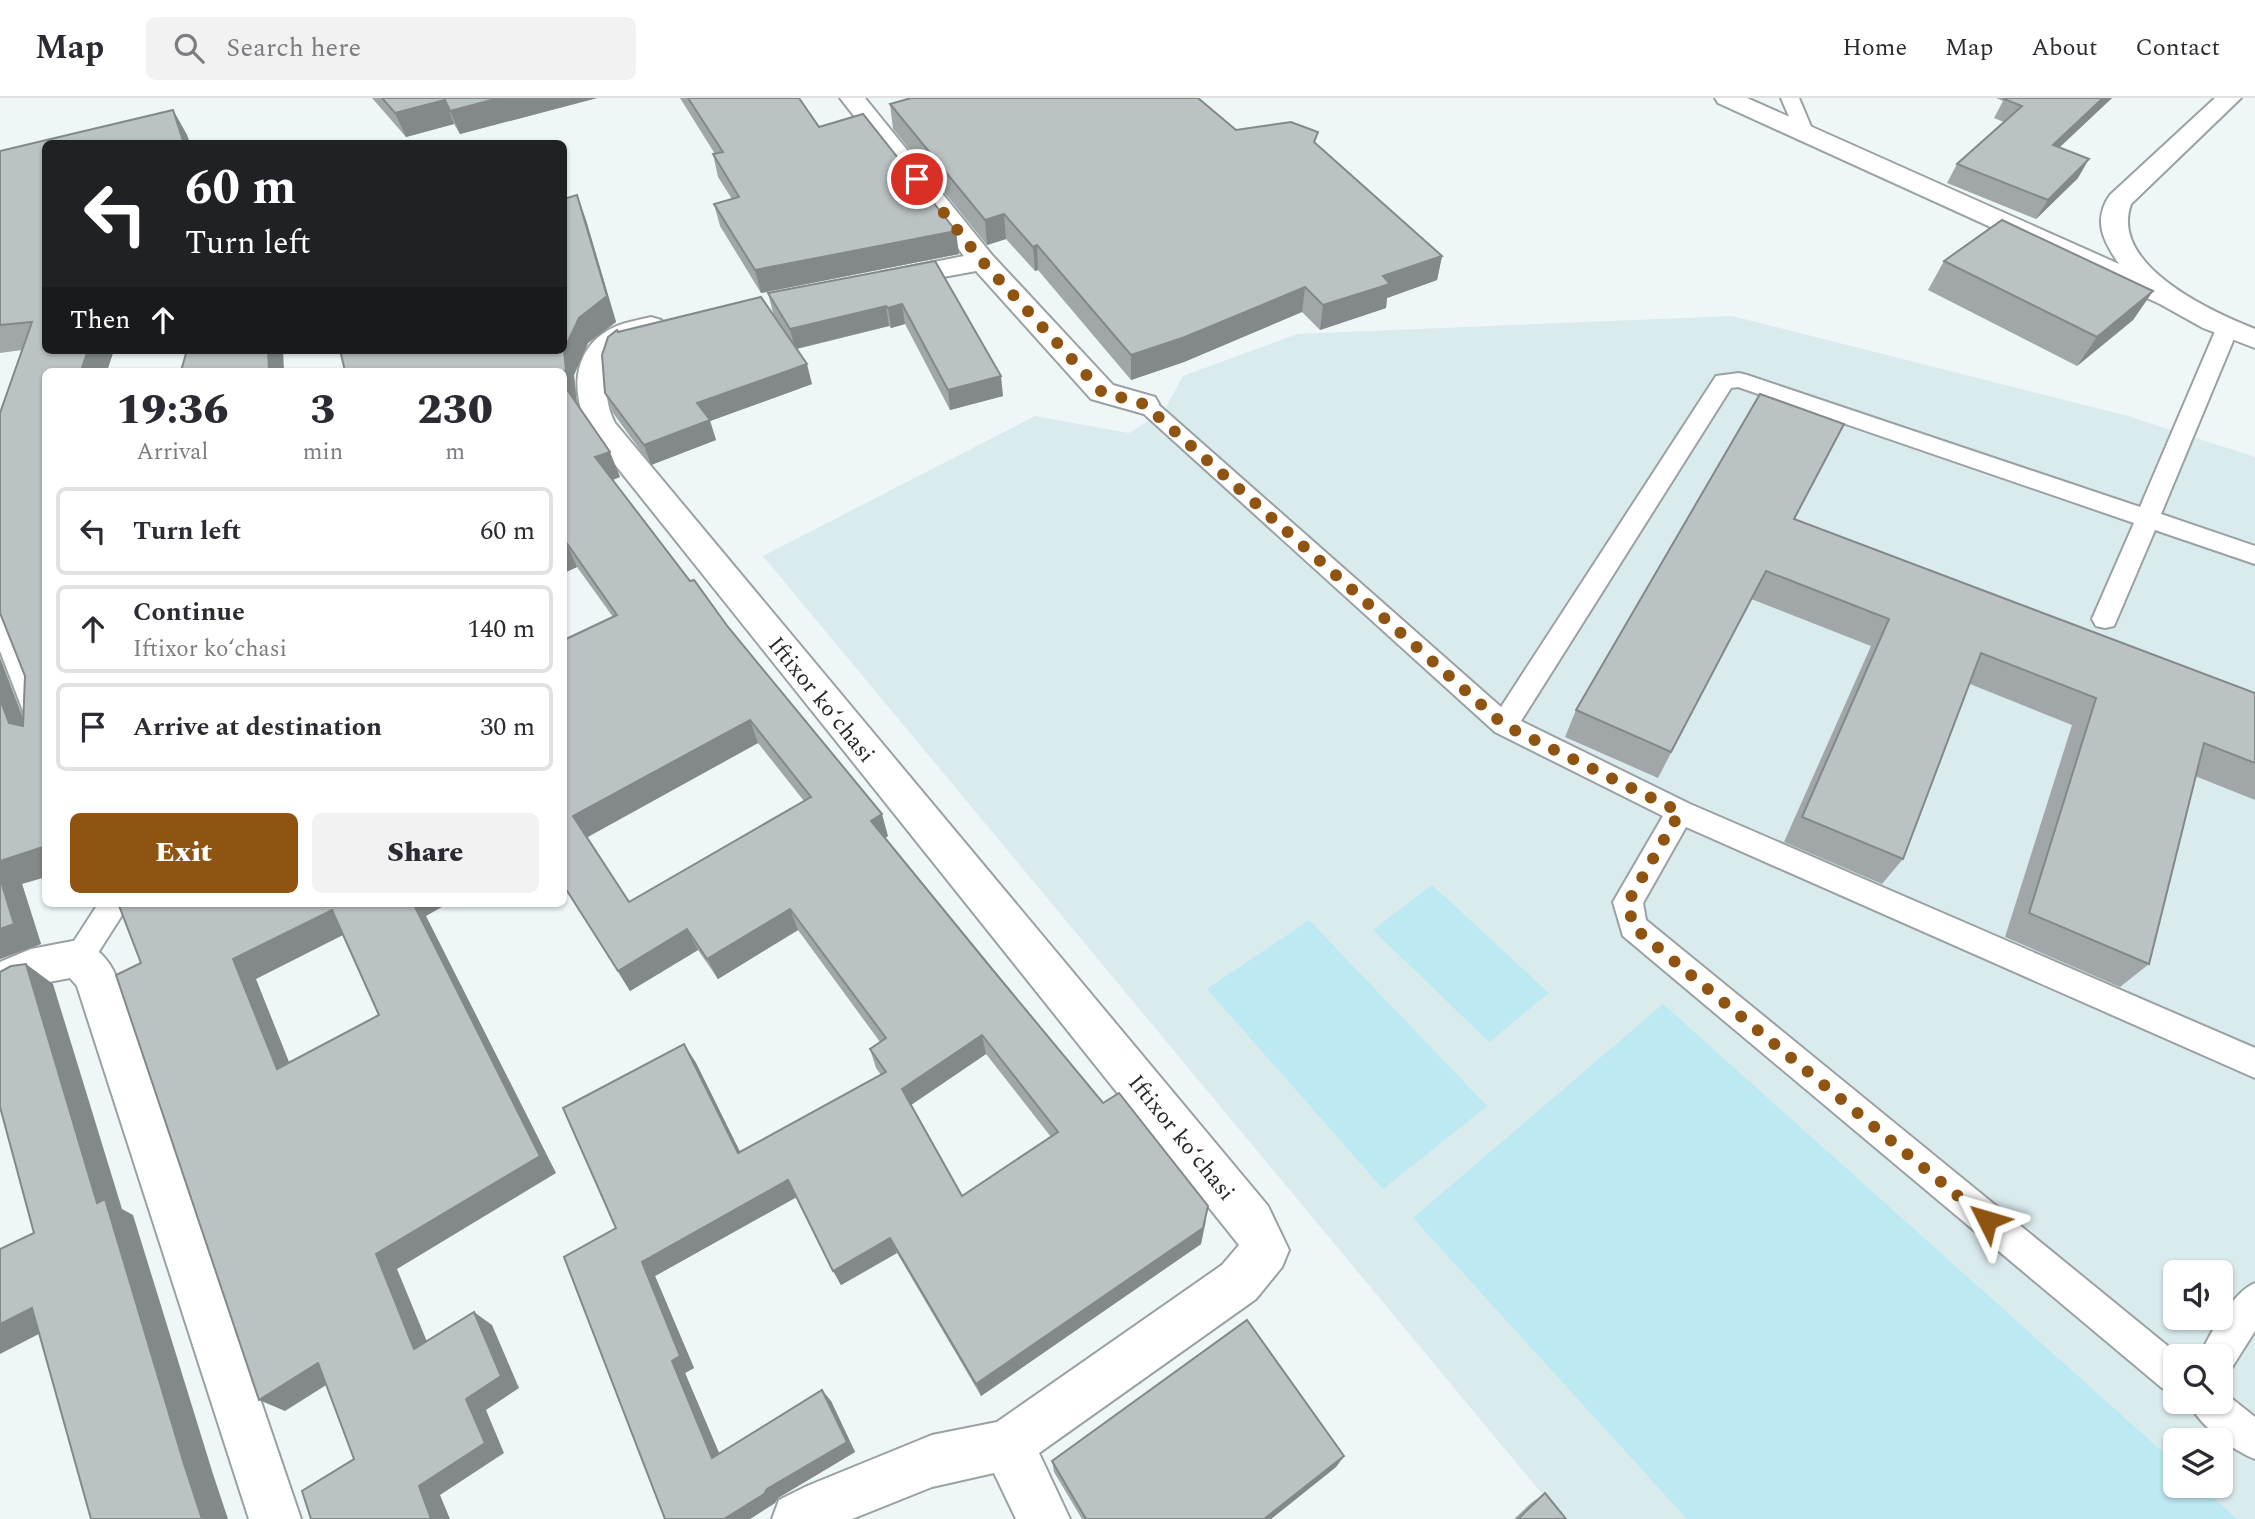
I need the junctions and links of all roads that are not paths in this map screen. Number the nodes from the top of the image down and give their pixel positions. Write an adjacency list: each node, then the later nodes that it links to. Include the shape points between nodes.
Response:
1 (852, 98): 6 (street)
2 (1727, 98): 5 (street)
3 (1790, 98): 5 (lane)
4 (2229, 98): 8 (street, via 2119,201 2112,224 2127,260)
5 (1806, 136): 8 (street)
6 (982, 261): 7 (street); 12 (street, via 1102,392)
7 (859, 285)
8 (2168, 297): 10 (street)
9 (682, 320): 29 (street, Iftixor koʻchasi, via 627,330 600,352 592,375 595,415 620,452 1252,1222 1265,1250 1239,1282)
10 (2227, 329): 11 (street); 13 (lane)
11 (2255, 339)
12 (1144, 404): 17 (lane)
13 (2147, 518): 14 (lane); 16 (lane); 17 (lane, via 1739,380 1724,381)
14 (2255, 555)
15 (0, 618): 18 (lane)
16 (2105, 620)
17 (1504, 725): 19 (lane)
18 (42, 727)
19 (1680, 812): 23 (lane); 26 (lane, via 1628,902 1633,927)
20 (110, 907): 21 (lane)
21 (78, 958): 22 (street, via 32,967); 30 (street, via 96,976)
22 (0, 983)
23 (2255, 1063)
24 (2255, 1300): 25 (lane)
25 (2226, 1344)
26 (2163, 1365)
27 (2222, 1414): 28 (lane)
28 (2255, 1441)
29 (1007, 1445): 31 (street, via 932,1461); 32 (street)
30 (275, 1519)
31 (798, 1519)
32 (1044, 1519)

